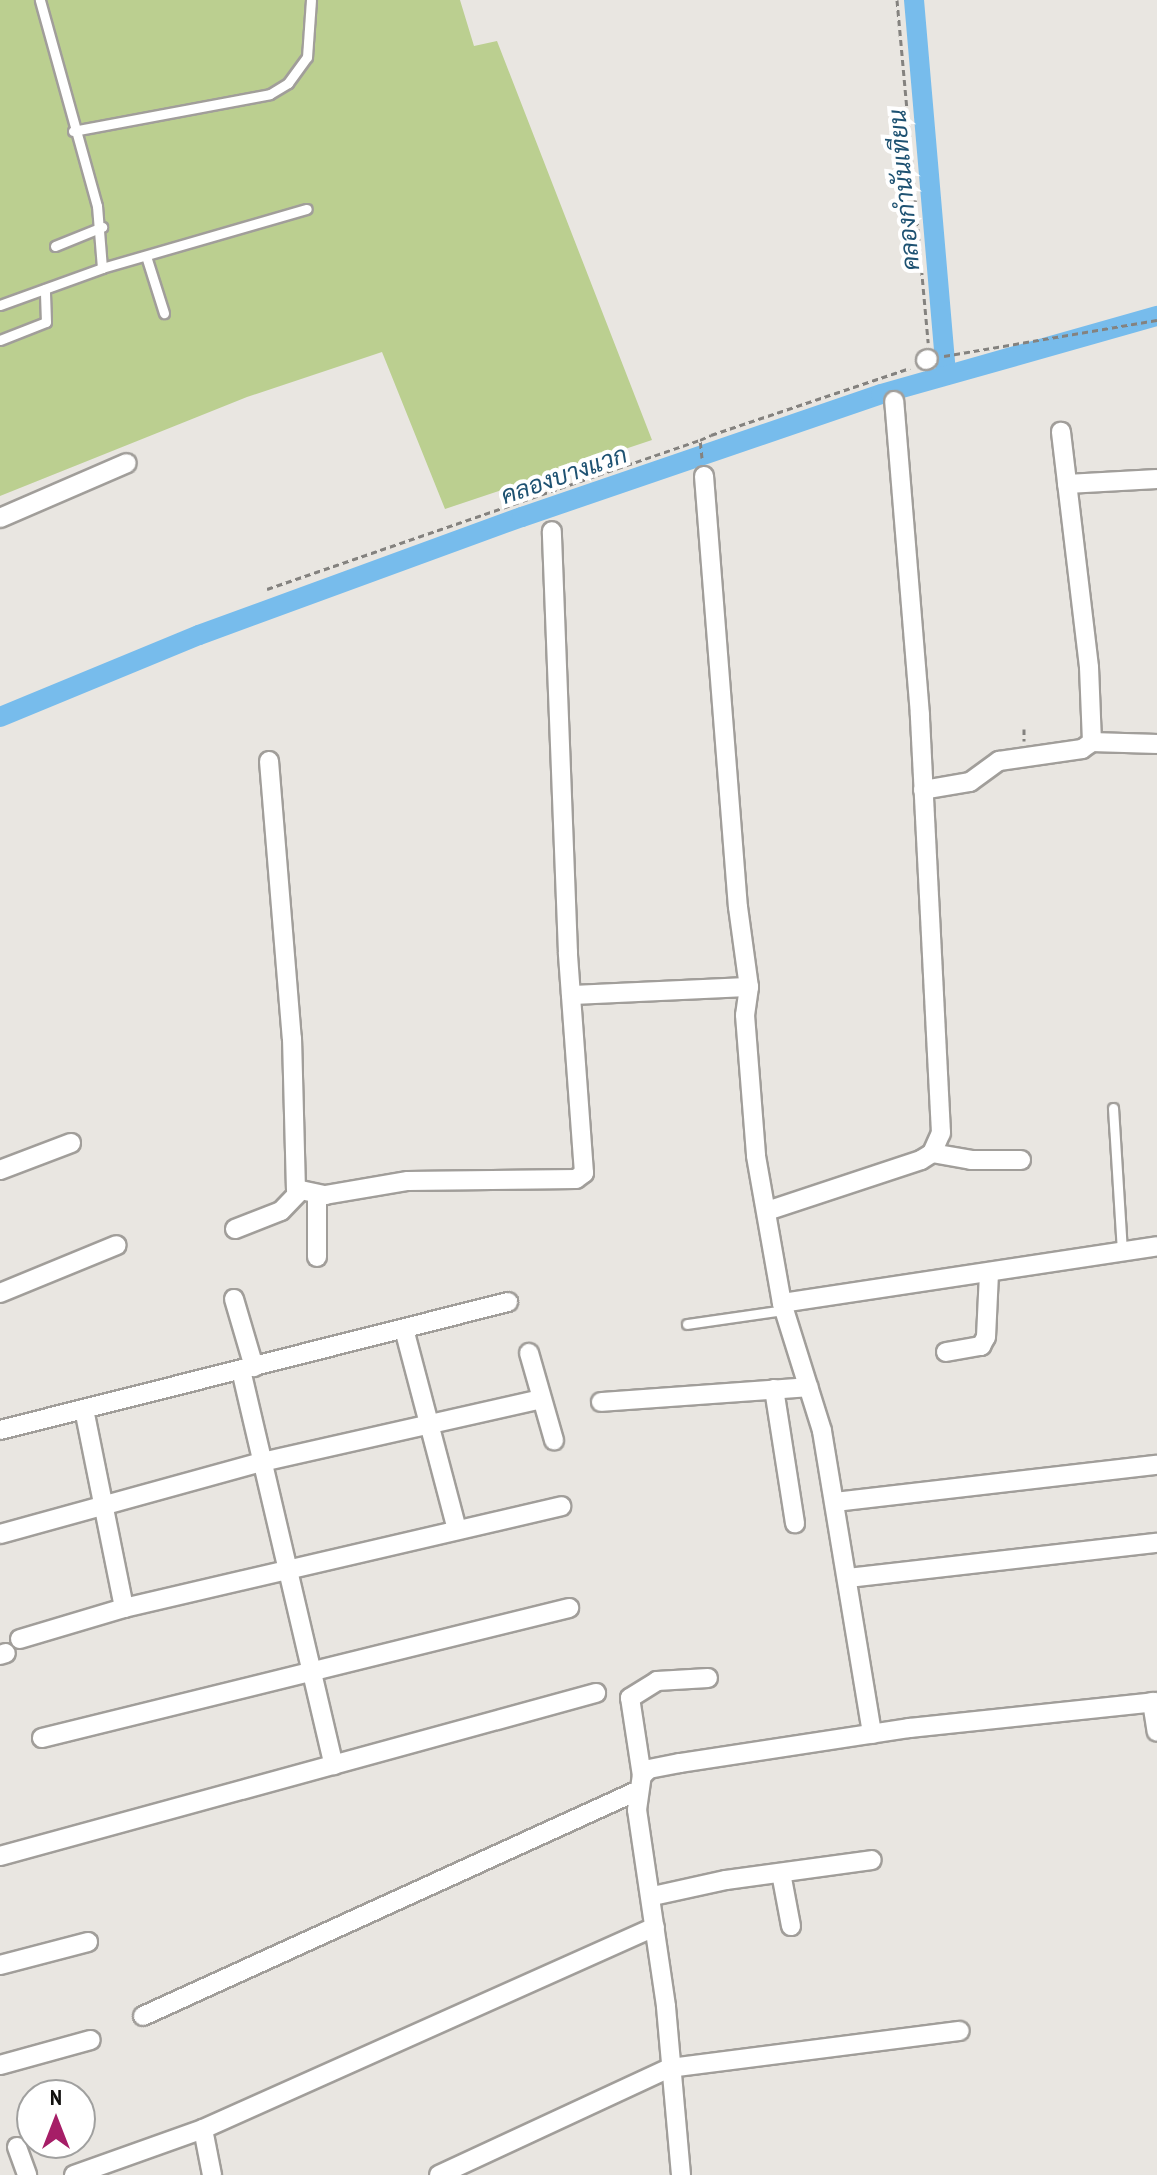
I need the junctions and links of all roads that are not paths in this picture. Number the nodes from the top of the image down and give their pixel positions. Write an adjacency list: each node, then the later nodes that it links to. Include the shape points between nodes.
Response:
1 (40, 0): 3 (lane)
2 (311, 0): 3 (lane, via 307,57 288,83 270,94)
3 (73, 131): 5 (lane)
4 (307, 209): 7 (lane)
5 (102, 227): 6 (lane); 8 (lane)
6 (55, 246)
7 (146, 256): 8 (lane); 11 (lane)
8 (102, 268): 9 (lane)
9 (45, 289): 10 (lane); 12 (lane, via 46,322)
10 (0, 305)
11 (164, 313)
12 (0, 340)
13 (894, 401): 24 (street, via 902,440)
14 (1061, 432): 18 (street)
15 (127, 463): 19 (street)
16 (704, 476): 25 (street)
17 (1157, 479): 18 (street)
18 (1067, 484): 21 (street, via 1092,698)
19 (0, 518)
20 (552, 531): 26 (street)
21 (1092, 742): 22 (street); 24 (street, via 1082,749 999,761 970,782)
22 (1157, 744)
23 (269, 761): 32 (street, via 292,1038 293,1173)
24 (923, 790): 29 (street, via 941,1067 941,1133)
25 (749, 987): 26 (street); 33 (street, via 745,1015 756,1156)
26 (571, 995): 32 (street, via 584,1173 576,1179 408,1181)
27 (1113, 1108): 37 (lane)
28 (71, 1143): 31 (street)
29 (932, 1153): 30 (street); 33 (street)
30 (1021, 1160)
31 (0, 1170)
32 (309, 1193): 34 (street); 38 (street)
33 (767, 1211): 43 (street)
34 (235, 1229)
35 (117, 1245): 40 (street)
36 (1157, 1246): 37 (street)
37 (1122, 1250): 39 (street)
38 (317, 1257)
39 (989, 1274): 43 (street); 46 (street, via 986,1337 981,1346)
40 (0, 1293)
41 (234, 1299): 48 (street)
42 (508, 1302): 45 (street)
43 (783, 1307): 44 (lane); 49 (street)
44 (687, 1324)
45 (404, 1329): 48 (street); 54 (street)
46 (946, 1352)
47 (529, 1353): 51 (street)
48 (248, 1369): 53 (street); 57 (street)
49 (808, 1387): 50 (street); 59 (street)
50 (774, 1389): 52 (street); 62 (street)
51 (541, 1399): 54 (street); 56 (street)
52 (601, 1402)
53 (84, 1409): 55 (street); 61 (street)
54 (428, 1425): 57 (street); 63 (street)
55 (0, 1430)
56 (554, 1440)
57 (262, 1462): 61 (street); 66 (street)
58 (1157, 1465): 59 (street)
59 (835, 1502): 67 (street)
60 (561, 1506): 63 (street)
61 (104, 1507): 64 (street); 68 (street)
62 (795, 1523)
63 (457, 1529): 66 (street)
64 (0, 1534)
65 (1157, 1543): 67 (street)
66 (289, 1570): 68 (street); 71 (street)
67 (848, 1578): 76 (street)
68 (124, 1608): 70 (street)
69 (569, 1608): 71 (street)
70 (20, 1639)
71 (309, 1668): 77 (street); 78 (street)
72 (708, 1678): 79 (street, via 657,1681 630,1698)
73 (596, 1693): 78 (street)
74 (1154, 1702): 75 (street); 76 (street)
75 (1157, 1732)
76 (872, 1734): 79 (street, via 680,1763)
77 (42, 1738)
78 (334, 1765): 80 (street)
79 (639, 1784): 83 (street); 88 (street)
80 (0, 1856)
81 (872, 1860): 82 (street)
82 (781, 1873): 83 (street); 84 (street)
83 (653, 1896): 85 (street)
84 (791, 1926)
85 (655, 1927): 92 (street); 93 (street)
86 (88, 1942): 87 (street)
87 (0, 1965)
88 (143, 2016)
89 (960, 2031): 92 (street)
90 (91, 2040): 91 (street)
91 (0, 2065)
92 (670, 2068): 96 (street); 97 (street)
93 (203, 2129): 94 (street); 95 (street)
94 (74, 2175)
95 (212, 2175)
96 (439, 2175)
97 (681, 2175)

